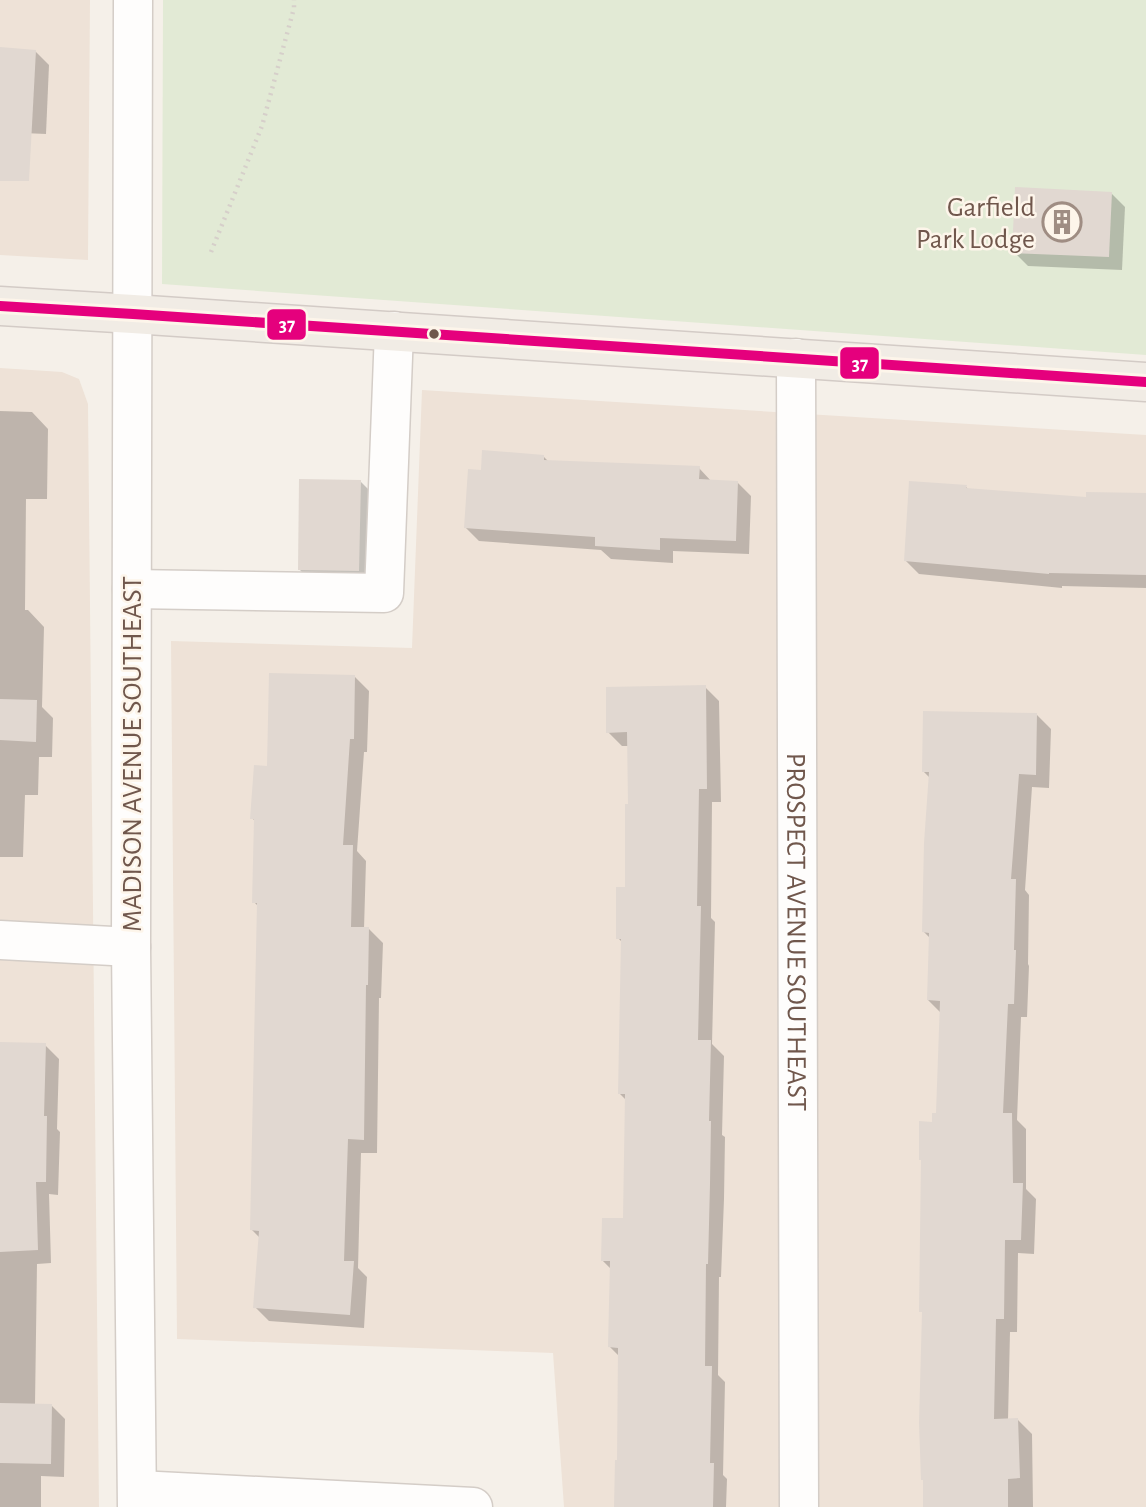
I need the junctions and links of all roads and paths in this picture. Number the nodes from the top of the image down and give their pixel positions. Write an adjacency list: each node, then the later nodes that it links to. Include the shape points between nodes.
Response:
1 (133, 0): 5 (street, MADISON AVENUE SOUTHEAST)
2 (294, 0): 3 (path, via 262,126)
3 (211, 252)
4 (0, 306): 5 (main road)
5 (133, 314): 6 (main road); 9 (street, MADISON AVENUE SOUTHEAST)
6 (394, 331): 7 (main road); 9 (street, via 384,593)
7 (796, 358): 8 (main road); 14 (street, PROSPECT AVENUE SOUTHEAST)
8 (1146, 382)
9 (132, 589): 11 (street, MADISON AVENUE SOUTHEAST)
10 (0, 940): 11 (street)
11 (131, 947): 12 (street, MADISON AVENUE SOUTHEAST)
12 (137, 1499): 13 (street)
13 (473, 1507)
14 (799, 1507)

